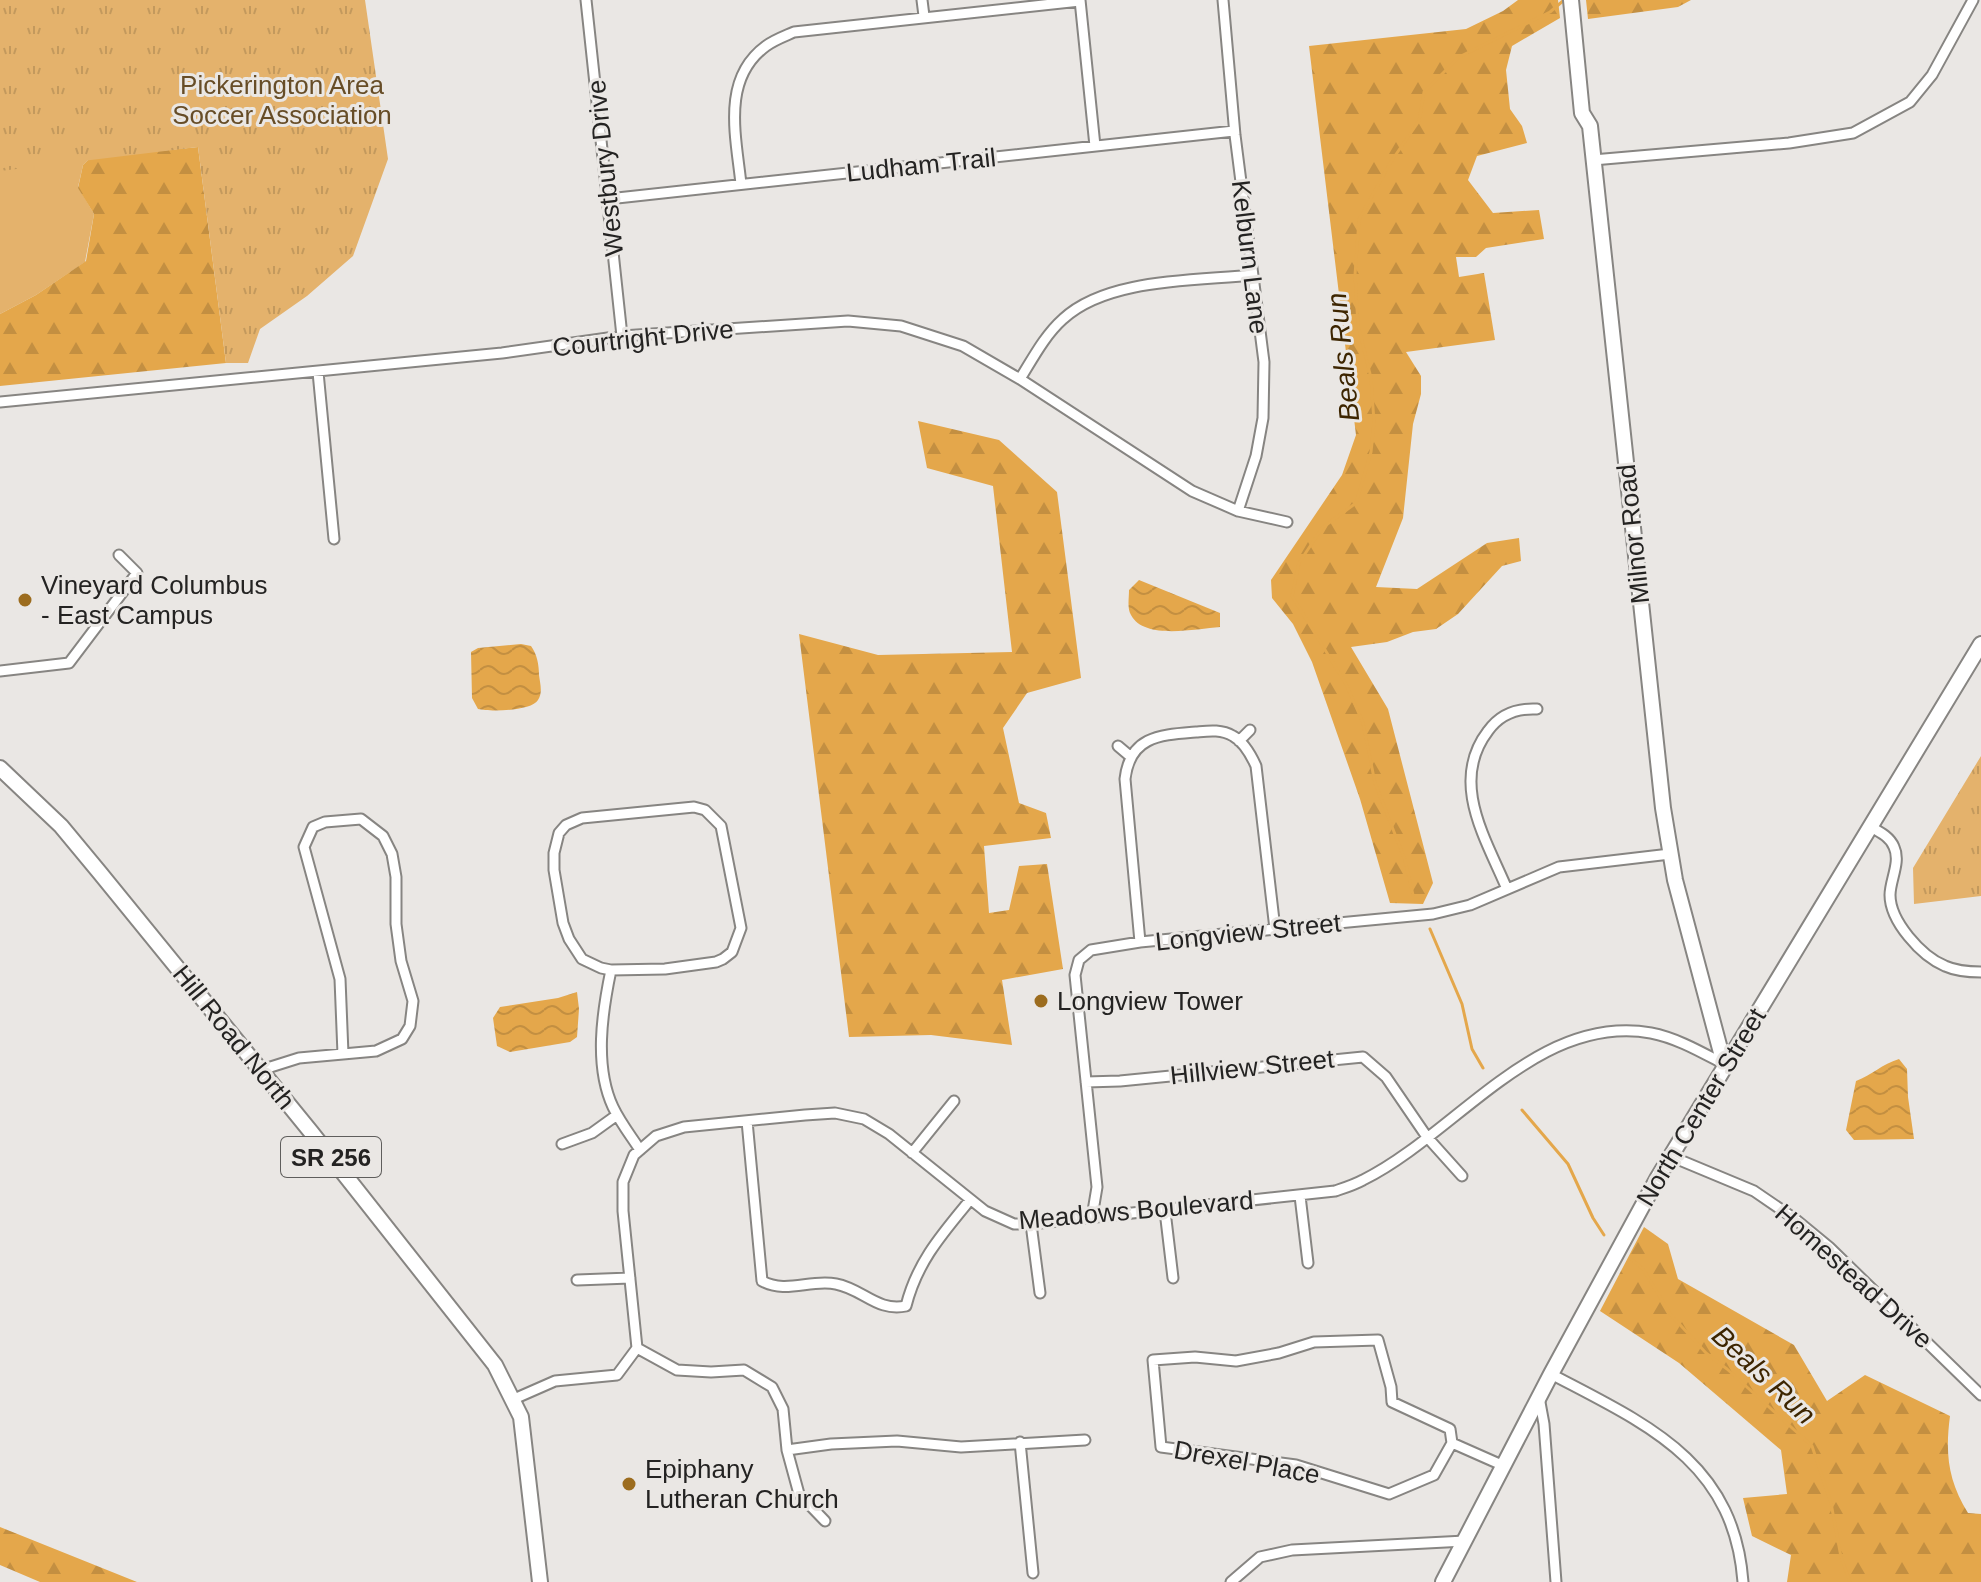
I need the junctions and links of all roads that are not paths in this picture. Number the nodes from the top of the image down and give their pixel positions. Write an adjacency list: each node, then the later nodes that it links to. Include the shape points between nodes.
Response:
1 (586, 0): 12 (street, Westbury Drive)
2 (922, 0): 7 (street)
3 (1080, 0): 7 (street); 9 (street)
4 (1223, 0): 8 (street, Kelburn Lane)
5 (1571, 0): 10 (main road, Milnor Road, via 1582,113 1590,126)
6 (1973, 0): 10 (street, via 1932,75 1910,102 1853,133)
7 (924, 16): 11 (street, via 794,32 767,45 746,65 735,94)
8 (1234, 131): 9 (street, Ludham Trail); 13 (street, Kelburn Lane)
9 (1095, 146): 11 (street, Ludham Trail)
10 (1593, 160): 31 (main road, Milnor Road)
11 (741, 184): 12 (street, Ludham Trail)
12 (608, 199): 14 (street, Westbury Drive)
13 (1253, 275): 16 (street, via 1132,287 1084,302 1049,334); 18 (street, Kelburn Lane, via 1264,362 1263,418)
14 (622, 336): 15 (street, Courtright Drive); 16 (street, Courtright Drive, via 848,321 901,326 963,346)
15 (318, 372): 17 (street, Courtright Drive); 20 (street)
16 (1020, 379): 18 (street, Courtright Drive, via 1192,491)
17 (0, 402)
18 (1238, 511): 19 (street, Courtright Drive)
19 (1287, 522)
20 (334, 539)
21 (119, 555): 23 (street, via 137,573 69,663)
22 (1981, 644): 30 (main road, North Center Street)
23 (0, 671)
24 (1537, 709): 32 (street, via 1523,708 1498,719 1481,741 1471,770 1475,814)
25 (1250, 730): 26 (street)
26 (1239, 741): 28 (street, via 1214,731 1162,734 1141,744); 33 (street, via 1256,766)
27 (1118, 746): 28 (street)
28 (1131, 757): 34 (street, via 1125,779)
29 (0, 768): 39 (main road, Hill Road North / SR 256, via 61,826)
30 (1871, 827): 36 (street, via 1895,849 1890,897 1900,923 1934,960); 38 (main road, North Center Street)
31 (1670, 854): 32 (street, Longview Street, via 1559,867); 38 (main road, Milnor Road)
32 (1507, 889): 33 (street, Longview Street, via 1433,914)
33 (1275, 929): 34 (street, Longview Street)
34 (1140, 942): 40 (street, Longview Street, via 1091,950 1079,960 1075,975)
35 (611, 970): 35 (street, via 716,962 732,952 741,928 726,843 721,826 705,810 582,818 559,833 554,870 563,927 582,959); 42 (street, via 600,1036)
36 (1981, 972)
37 (343, 1054): 37 (street, via 376,1051 402,1039 410,1026 413,1001 401,961 392,854 383,836 361,819 313,827 304,847 340,979); 39 (street, via 299,1058)
38 (1724, 1064): 44 (street, Meadows Boulevard, via 1653,1034 1593,1033 1538,1057); 48 (main road, North Center Street)
39 (261, 1070): 64 (main road, Hill Road North / SR 256, via 479,1341)
40 (1086, 1082): 44 (street, Hillview Street, via 1363,1057 1386,1077); 53 (street, Longview Street, via 1097,1187)
41 (954, 1101): 47 (street)
42 (617, 1115): 45 (street, via 592,1133); 46 (street)
43 (747, 1121): 46 (street, Meadows Boulevard, via 684,1127 656,1136); 47 (street, Meadows Boulevard, via 835,1113 864,1119); 51 (street, via 762,1281 775,1288 836,1284 890,1309 906,1306 913,1278)
44 (1427, 1137): 49 (street); 50 (street, Meadows Boulevard, via 1364,1180)
45 (562, 1144)
46 (640, 1150): 56 (street, via 623,1182)
47 (912, 1153): 51 (street, Meadows Boulevard)
48 (1670, 1156): 61 (main road, North Center Street); 62 (street, Homestead Drive, via 1754,1191 1795,1219)
49 (1462, 1176)
50 (1300, 1196): 52 (street, Meadows Boulevard); 55 (street)
51 (970, 1200): 54 (street, Meadows Boulevard, via 1014,1224)
52 (1165, 1211): 53 (street, Meadows Boulevard); 57 (street)
53 (1092, 1217): 54 (street, Meadows Boulevard)
54 (1031, 1224): 59 (street)
55 (1308, 1263)
56 (630, 1278): 58 (street); 60 (street)
57 (1173, 1278)
58 (577, 1280)
59 (1040, 1293)
60 (637, 1348): 64 (street, via 617,1375 555,1381); 68 (street, via 677,1370 744,1370 772,1387 783,1409)
61 (1551, 1374): 63 (main road, North Center Street); 77 (street, via 1645,1426 1693,1462 1727,1513)
62 (1981, 1395)
63 (1539, 1397): 69 (main road, North Center Street); 76 (street)
64 (514, 1399): 73 (main road, Hill Road North / SR 256, via 526,1446)
65 (1085, 1440): 66 (street)
66 (1020, 1442): 68 (street, via 961,1447 897,1441); 72 (street)
67 (1452, 1443): 67 (street, Drexel Place, via 1450,1429 1392,1402 1378,1340 1314,1342 1236,1361 1153,1360 1161,1447 1296,1465 1389,1494 1434,1475); 69 (street)
68 (787, 1450): 70 (street, via 799,1494)
69 (1504, 1466): 71 (main road, North Center Street)
70 (825, 1521)
71 (1465, 1541): 74 (street, via 1310,1549 1260,1557); 75 (main road, North Center Street)
72 (1033, 1573)
73 (540, 1582)
74 (1231, 1582)
75 (1443, 1582)
76 (1556, 1582)
77 (1743, 1582)

